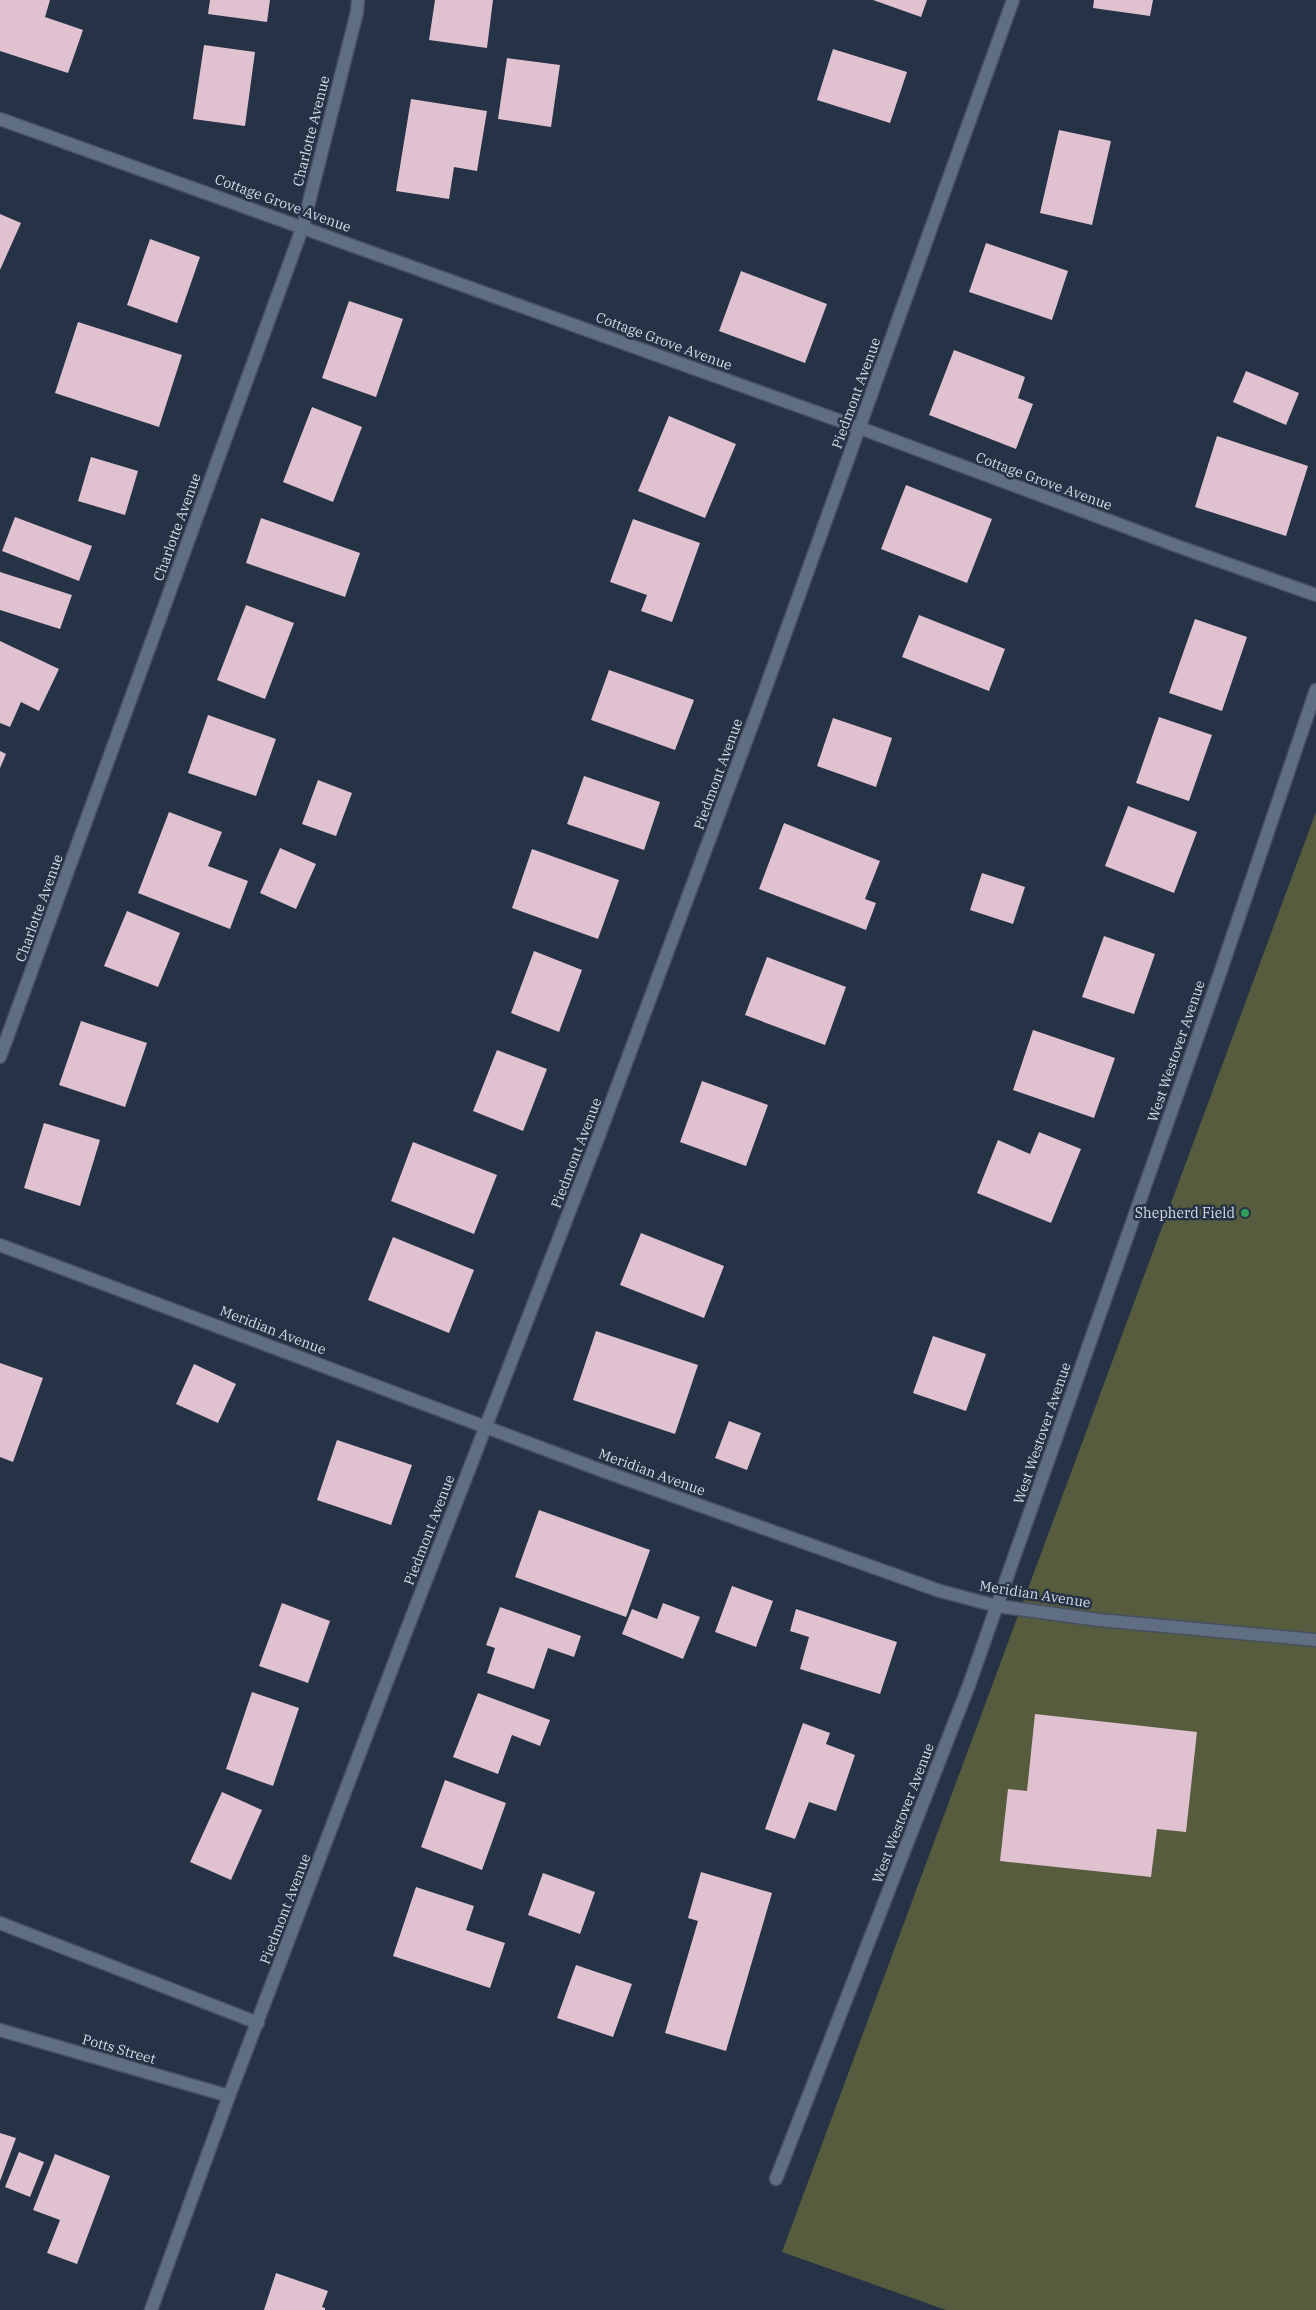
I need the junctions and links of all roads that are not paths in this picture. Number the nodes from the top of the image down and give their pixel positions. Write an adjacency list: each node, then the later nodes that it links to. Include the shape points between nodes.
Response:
1 (358, 0): 4 (street, Charlotte Avenue)
2 (1013, 0): 5 (street, Piedmont Avenue)
3 (0, 119): 4 (street, Cottage Grove Avenue)
4 (303, 226): 5 (street, Cottage Grove Avenue); 8 (street, Charlotte Avenue)
5 (860, 428): 6 (street, Cottage Grove Avenue); 10 (street, Piedmont Avenue, via 602,1129)
6 (1316, 595)
7 (1316, 690): 11 (street, West Westover Avenue)
8 (0, 1057)
9 (0, 1245): 10 (street, Meridian Avenue)
10 (486, 1427): 11 (street, Meridian Avenue, via 931,1588); 14 (street, Piedmont Avenue)
11 (997, 1606): 12 (street, Meridian Avenue, via 1099,1620); 17 (street, West Westover Avenue, via 966,1694)
12 (1316, 1640)
13 (0, 1923): 14 (street)
14 (258, 2023): 16 (street, Piedmont Avenue)
15 (0, 2030): 16 (street, Potts Street)
16 (229, 2096): 18 (street, Piedmont Avenue)
17 (776, 2179)
18 (151, 2310)

